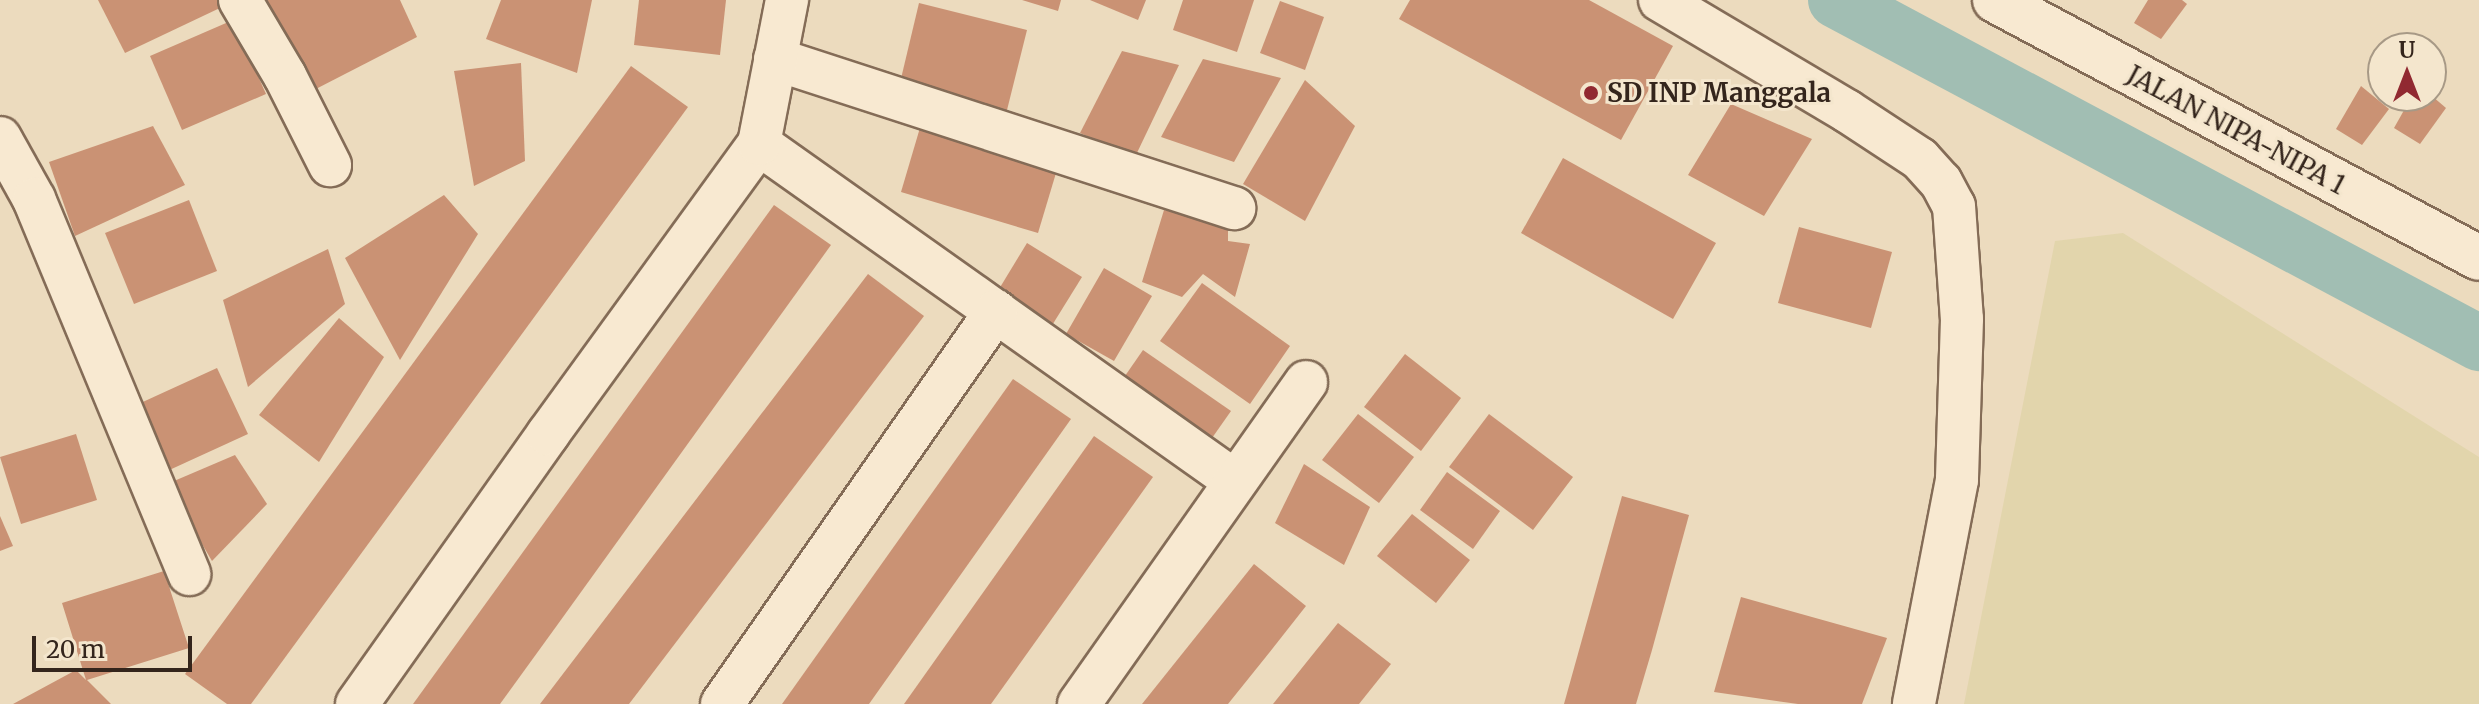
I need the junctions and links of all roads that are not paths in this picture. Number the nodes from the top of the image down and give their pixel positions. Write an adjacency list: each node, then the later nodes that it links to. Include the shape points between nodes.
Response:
1 (240, 0): 8 (street)
2 (787, 0): 5 (street)
3 (1660, 0): 18 (street, via 1920,159 1954,206 1962,319 1957,480)
4 (1995, 0): 10 (street, JALAN NIPA-NIPA 1)
5 (775, 59): 7 (street); 9 (street)
6 (0, 138): 14 (street, via 34,199)
7 (759, 144): 11 (street); 15 (street)
8 (330, 165)
9 (1234, 208)
10 (2479, 258)
11 (996, 311): 13 (street); 16 (street)
12 (1306, 382): 13 (street)
13 (1235, 481): 17 (street)
14 (189, 574)
15 (357, 704)
16 (722, 704)
17 (1079, 704)
18 (1914, 704)

